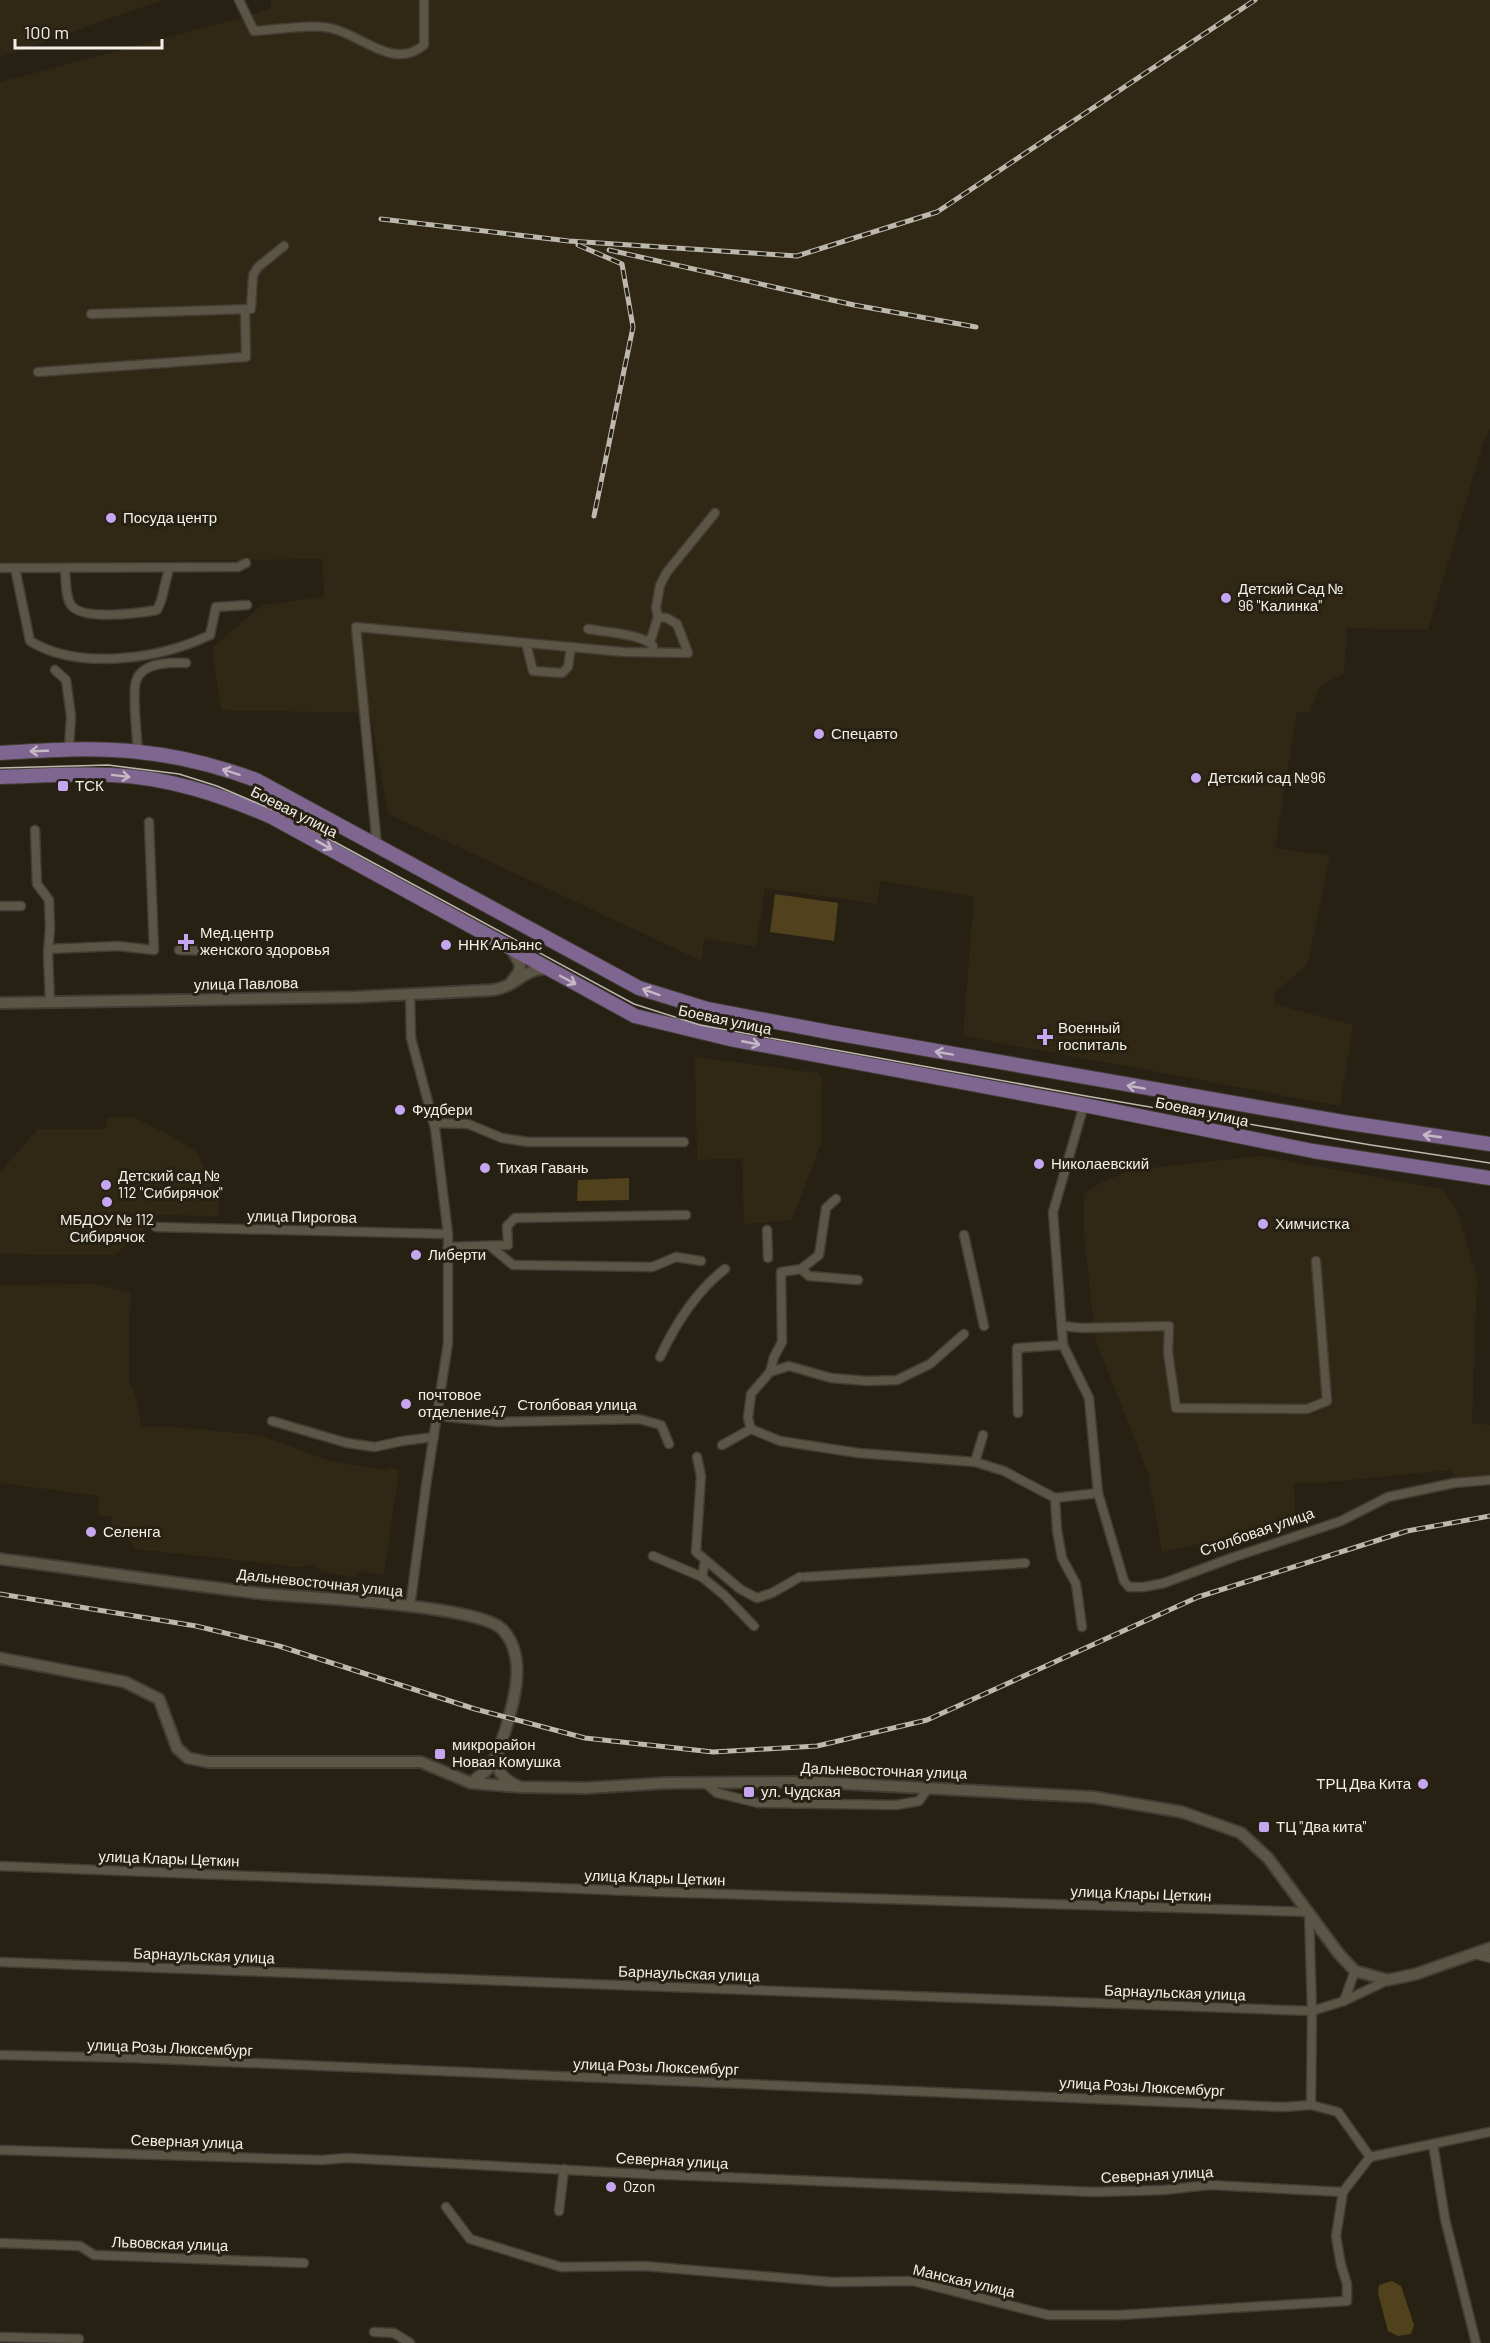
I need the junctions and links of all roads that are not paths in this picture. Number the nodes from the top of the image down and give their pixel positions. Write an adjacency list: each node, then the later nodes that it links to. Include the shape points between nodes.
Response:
1 (239, 0): 2 (street, via 254,31 334,29 386,53 402,55 424,45)
2 (424, 0)
3 (284, 246): 4 (street, via 258,267 253,303)
4 (245, 311): 5 (street); 6 (street, via 246,357)
5 (91, 314)
6 (38, 372)
7 (715, 513): 14 (street, via 667,572 660,585)
8 (246, 563): 12 (street, via 238,567)
9 (0, 568): 10 (street)
10 (15, 568): 11 (street); 13 (street, via 30,641 43,649 75,657 113,660 191,645 210,635 216,607)
11 (65, 568): 12 (street); 12 (street, via 71,605 81,613 133,614 157,610)
12 (169, 568)
13 (247, 605)
14 (658, 617): 16 (street); 19 (street, via 677,624 688,653)
15 (588, 629): 16 (street)
16 (650, 642): 19 (street)
17 (526, 643): 18 (street); 18 (street, via 533,671 562,673 568,667); 28 (street, via 356,627)
18 (571, 647): 19 (street)
19 (659, 653)
20 (186, 663): 23 (street, via 166,662 142,673 136,681)
21 (55, 670): 22 (street, via 66,680 71,716)
22 (69, 750): 23 (main road, Боевая улица); 24 (main road, Боевая улица, one-way to 24)
23 (138, 751): 28 (main road, Боевая улица, one-way to 23, via 256,780 183,758)
24 (0, 753)
25 (0, 777): 33 (main road, Боевая улица, one-way to 33, via 112,775 158,780 219,795 272,817)
26 (149, 822): 31 (street, via 154,950 118,946)
27 (35, 830): 31 (street, via 37,884 49,900)
28 (377, 846): 40 (main road, Боевая улица, one-way to 28, via 670,999 639,988)
29 (0, 906): 30 (street)
30 (21, 906)
31 (48, 949): 38 (street)
32 (179, 950): 34 (street)
33 (512, 950): 35 (main road, Боевая улица); 36 (street, улица Павлова, via 520,964 519,972 514,980)
34 (213, 951)
35 (546, 969): 36 (street, улица Павлова, via 531,970 514,984); 41 (main road, Боевая улица, one-way to 41, via 634,1016 681,1029)
36 (493, 990): 37 (street, улица Павлова)
37 (410, 994): 38 (street, улица Павлова); 42 (street, via 411,1038)
38 (50, 1002): 39 (street, улица Павлова)
39 (0, 1004)
40 (1090, 1079): 41 (main road, Столбовая улица); 44 (main road, Боевая улица, one-way to 40)
41 (1084, 1105): 45 (main road, Боевая улица, via 1313,1151); 61 (street, Столбовая улица, via 1053,1212)
42 (434, 1123): 43 (street, via 468,1124 502,1138 528,1142); 50 (street)
43 (684, 1142)
44 (1490, 1144)
45 (1490, 1178)
46 (836, 1199): 58 (street, via 826,1208 819,1255)
47 (686, 1215): 52 (street, via 515,1218 507,1226 508,1245)
48 (156, 1227): 50 (street, улица Пирогова)
49 (767, 1230): 54 (street)
50 (448, 1234): 53 (street)
51 (964, 1235): 60 (street)
52 (490, 1246): 53 (street); 55 (street, via 513,1265 652,1267 676,1257)
53 (448, 1247): 67 (street, via 448,1343)
54 (768, 1258)
55 (701, 1261)
56 (1316, 1261): 61 (street, via 1328,1401 1307,1409 1176,1408 1167,1352 1169,1326)
57 (725, 1269): 64 (street, via 712,1278 688,1308)
58 (801, 1269): 59 (street, via 808,1276); 65 (street, via 781,1272 783,1342)
59 (858, 1280)
60 (984, 1326)
61 (1062, 1326): 63 (street, Столбовая улица)
62 (964, 1334): 65 (street, via 930,1364 897,1380 831,1378 789,1366)
63 (1063, 1345): 66 (street, via 1017,1348); 77 (street, Столбовая улица, via 1089,1398)
64 (660, 1357)
65 (770, 1372): 69 (street, via 752,1394 748,1418)
66 (1018, 1413)
67 (437, 1416): 71 (street); 72 (street, Столбовая улица, via 499,1422 639,1419 662,1425)
68 (272, 1421): 71 (street, via 375,1447)
69 (751, 1429): 73 (street); 75 (street, via 780,1441 858,1453)
70 (983, 1435): 75 (street)
71 (434, 1437): 84 (street)
72 (669, 1444)
73 (722, 1445)
74 (697, 1457): 81 (street, via 701,1476 696,1552)
75 (975, 1462): 78 (street, via 1004,1471)
76 (1490, 1480): 77 (street, Столбовая улица, via 1388,1497 1341,1521 1164,1583 1137,1588 1124,1581)
77 (1098, 1493): 78 (street)
78 (1055, 1498): 86 (street, via 1062,1558 1076,1584)
79 (652, 1556): 83 (street)
80 (0, 1559): 84 (street, Дальневосточная улица, via 257,1593)
81 (705, 1560): 82 (street, via 757,1598 802,1577); 83 (street)
82 (1025, 1563)
83 (702, 1577): 85 (street)
84 (410, 1607): 88 (street, Дальневосточная улица, via 471,1615 489,1621 510,1640 517,1673)
85 (754, 1626)
86 (1082, 1627)
87 (0, 1658): 89 (street, Дальневосточная улица, via 124,1682 159,1699 177,1748 188,1758 208,1762 421,1762)
88 (497, 1755): 89 (street, Дальневосточная улица); 91 (street, via 500,1772)
89 (471, 1783): 91 (street, Дальневосточная улица)
90 (705, 1783): 91 (street, Дальневосточная улица); 92 (street, Дальневосточная улица); 92 (street, via 717,1794 781,1804 896,1805 919,1801)
91 (521, 1787)
92 (929, 1787): 94 (street, Дальневосточная улица, via 1093,1797 1182,1812 1241,1833 1268,1858)
93 (0, 1866): 94 (street, улица Клары Цеткин)
94 (1309, 1912): 99 (street); 102 (street)
95 (1490, 1948): 96 (street)
96 (1474, 1954): 97 (street); 100 (street)
97 (1490, 1958)
98 (0, 1962): 102 (street, Барнаульская улица)
99 (1355, 1971): 100 (street); 101 (street)
100 (1388, 1980): 101 (street, Барнаульская улица)
101 (1344, 2001): 102 (street, Барнаульская улица)
102 (1312, 2012): 104 (street)
103 (0, 2055): 104 (street, улица Розы Люксембург, via 1284,2107)
104 (1311, 2105): 108 (street, via 1338,2112)
105 (1490, 2132): 106 (street)
106 (1433, 2144): 108 (street); 119 (street, via 1445,2219)
107 (0, 2150): 109 (street, Северная улица, via 347,2158)
108 (1370, 2157): 110 (street)
109 (564, 2169): 110 (street, Северная улица, via 1084,2191 1209,2185); 112 (street)
110 (1343, 2192): 111 (street, Манская улица, via 1336,2236 1347,2301 1119,2315 1048,2315 913,2281 832,2282 644,2266 561,2267 470,2239)
111 (446, 2207)
112 (559, 2211)
113 (0, 2243): 114 (street, Львовская улица, via 80,2246 94,2254)
114 (304, 2263)
115 (374, 2332): 118 (street, via 394,2333)
116 (0, 2337): 117 (street)
117 (79, 2339)
118 (410, 2343)
119 (1476, 2343)

